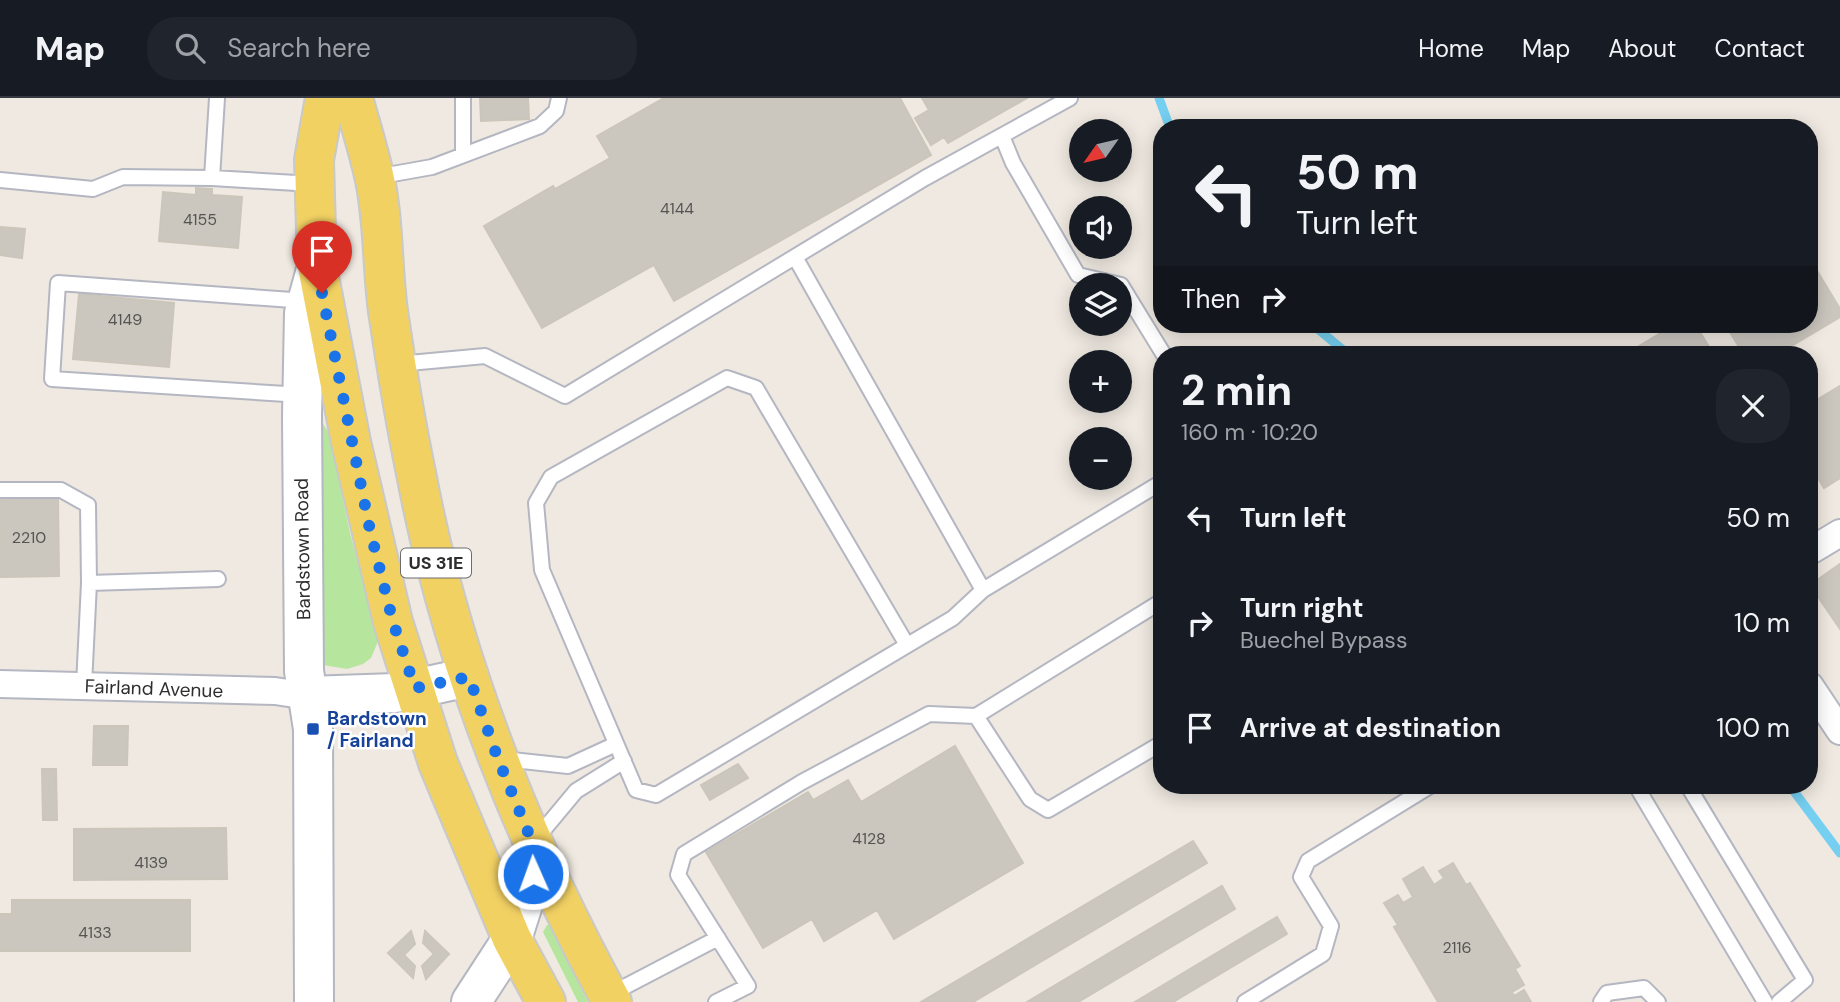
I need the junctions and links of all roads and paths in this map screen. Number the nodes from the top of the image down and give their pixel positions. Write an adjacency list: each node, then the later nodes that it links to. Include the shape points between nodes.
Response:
1 (217, 98): 10 (lane)
2 (325, 98): 12 (main road, Bardstown Road / US 31E, via 314,160)
3 (353, 98): 9 (main road, US 31E)
4 (463, 98): 8 (lane)
5 (559, 98): 8 (lane, via 556,111 540,126)
6 (1070, 98): 7 (lane)
7 (1002, 136): 13 (lane); 15 (lane, via 1078,275 1121,285)
8 (463, 155): 9 (lane, via 432,167)
9 (374, 177): 12 (main road); 16 (main road, US 31E)
10 (212, 178): 11 (lane, via 122,177 93,189); 12 (lane)
11 (0, 180)
12 (315, 184): 14 (main road, Bardstown Road / US 31E)
13 (795, 257): 16 (lane, via 565,396 485,356); 24 (lane)
14 (312, 284): 17 (main road, Bardstown Road, via 304,313); 17 (lane, via 58,283 52,379); 30 (main road, US 31E, via 393,622)
15 (1158, 346)
16 (397, 364): 27 (main road, US 31E, via 434,556)
17 (302, 395): 31 (main road, Bardstown Road)
18 (1153, 487): 24 (lane)
19 (0, 490): 23 (lane, via 61,490 88,505)
20 (1840, 533): 21 (street)
21 (1818, 546)
22 (218, 579): 23 (lane)
23 (89, 583): 29 (lane)
24 (983, 590): 26 (lane, via 953,618)
25 (1153, 607): 33 (lane)
26 (907, 645): 35 (lane, via 756,388 727,378 551,477 536,503 542,570); 38 (lane, via 656,796 636,790)
27 (469, 677): 30 (main road); 37 (main road, US 31E)
28 (0, 684): 29 (street, Fairland Avenue)
29 (84, 685): 31 (street, Fairland Avenue)
30 (415, 688): 31 (main road); 44 (main road, US 31E, via 438,763)
31 (308, 696): 46 (main road, Bardstown Road, via 313,729)
32 (1818, 698): 34 (street)
33 (976, 716): 36 (lane, via 1030,799 1048,810); 43 (lane, via 929,714 802,782 684,854 678,875)
34 (1840, 731)
35 (616, 744): 37 (lane, via 568,766); 38 (lane)
36 (1153, 748)
37 (498, 759): 42 (main road, US 31E)
38 (624, 761): 42 (lane, via 576,791)
39 (1417, 794): 50 (lane, via 1308,861 1301,877 1331,926 1323,954)
40 (1641, 794): 53 (lane)
41 (1693, 794): 54 (lane, via 1805,980)
42 (536, 850): 44 (main road); 45 (main road, US 31E)
43 (718, 938): 45 (lane); 49 (lane, via 748,986)
44 (512, 939): 47 (main road); 48 (main road, US 31E)
45 (610, 999)
46 (314, 1002)
47 (471, 1002)
48 (546, 1002)
49 (716, 1002)
50 (1245, 1002)
51 (1601, 1002): 52 (lane, via 1607,992 1644,988)
52 (1658, 1002)
53 (1765, 1002)
54 (1779, 1002)

